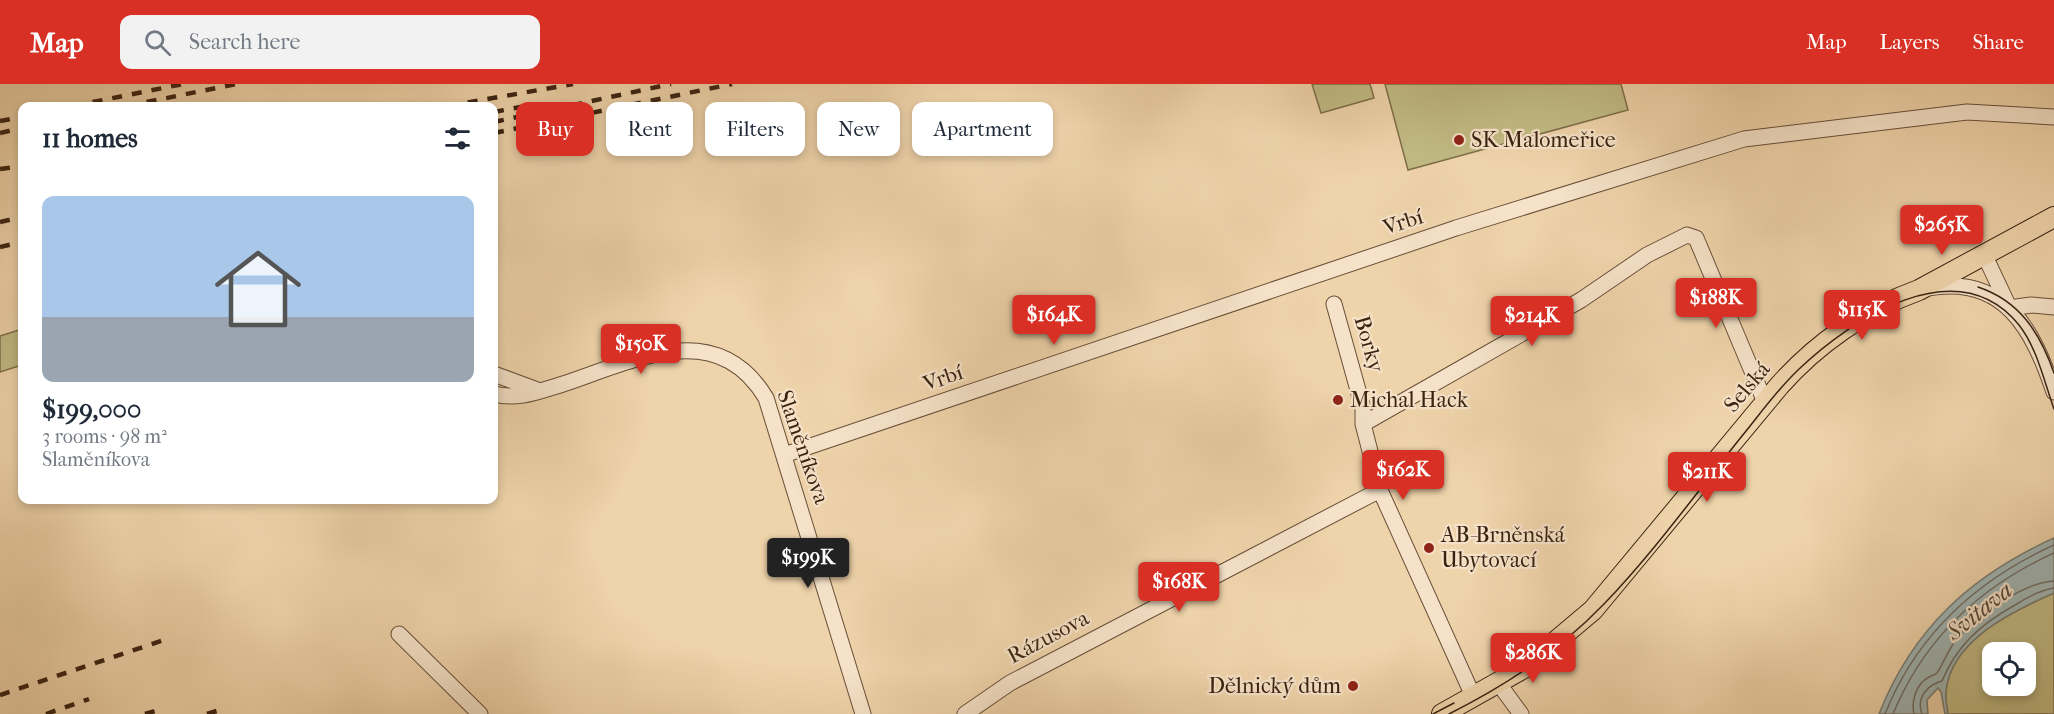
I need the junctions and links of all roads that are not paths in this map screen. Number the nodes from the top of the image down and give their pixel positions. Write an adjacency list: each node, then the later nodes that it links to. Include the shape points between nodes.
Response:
1 (2054, 117): 14 (street, Vrbí, via 1967,112 1744,138 1486,218)
2 (2052, 218): 3 (main road, Selská)
3 (1984, 254): 4 (main road, Selská); 7 (street)
4 (1918, 290): 7 (street, via 1961,288 1985,294); 12 (main road, Selská, via 1824,343)
5 (1334, 304): 13 (street, Borky, via 1364,408)
6 (2054, 307): 7 (street)
7 (2009, 308): 10 (street, via 2032,334)
8 (498, 376): 9 (street)
9 (540, 391): 11 (street, Slaměníkova, via 519,398); 14 (street, Slaměníkova, via 655,353 686,349 706,352 726,359 757,383)
10 (2054, 392)
11 (498, 395)
12 (1765, 402): 13 (street, via 1696,238 1687,235); 17 (main road, Selská, via 1593,610)
13 (1363, 424): 15 (street, Borky)
14 (784, 455): 20 (street, Slaměníkova)
15 (1380, 490): 18 (street, Borky); 21 (street, Rázusova, via 1010,683)
16 (399, 634): 19 (street)
17 (1504, 692): 18 (main road, Selská); 23 (street)
18 (1474, 698): 22 (main road, Selská)
19 (480, 714)
20 (863, 714)
21 (965, 714)
22 (1442, 714)
23 (1521, 714)

